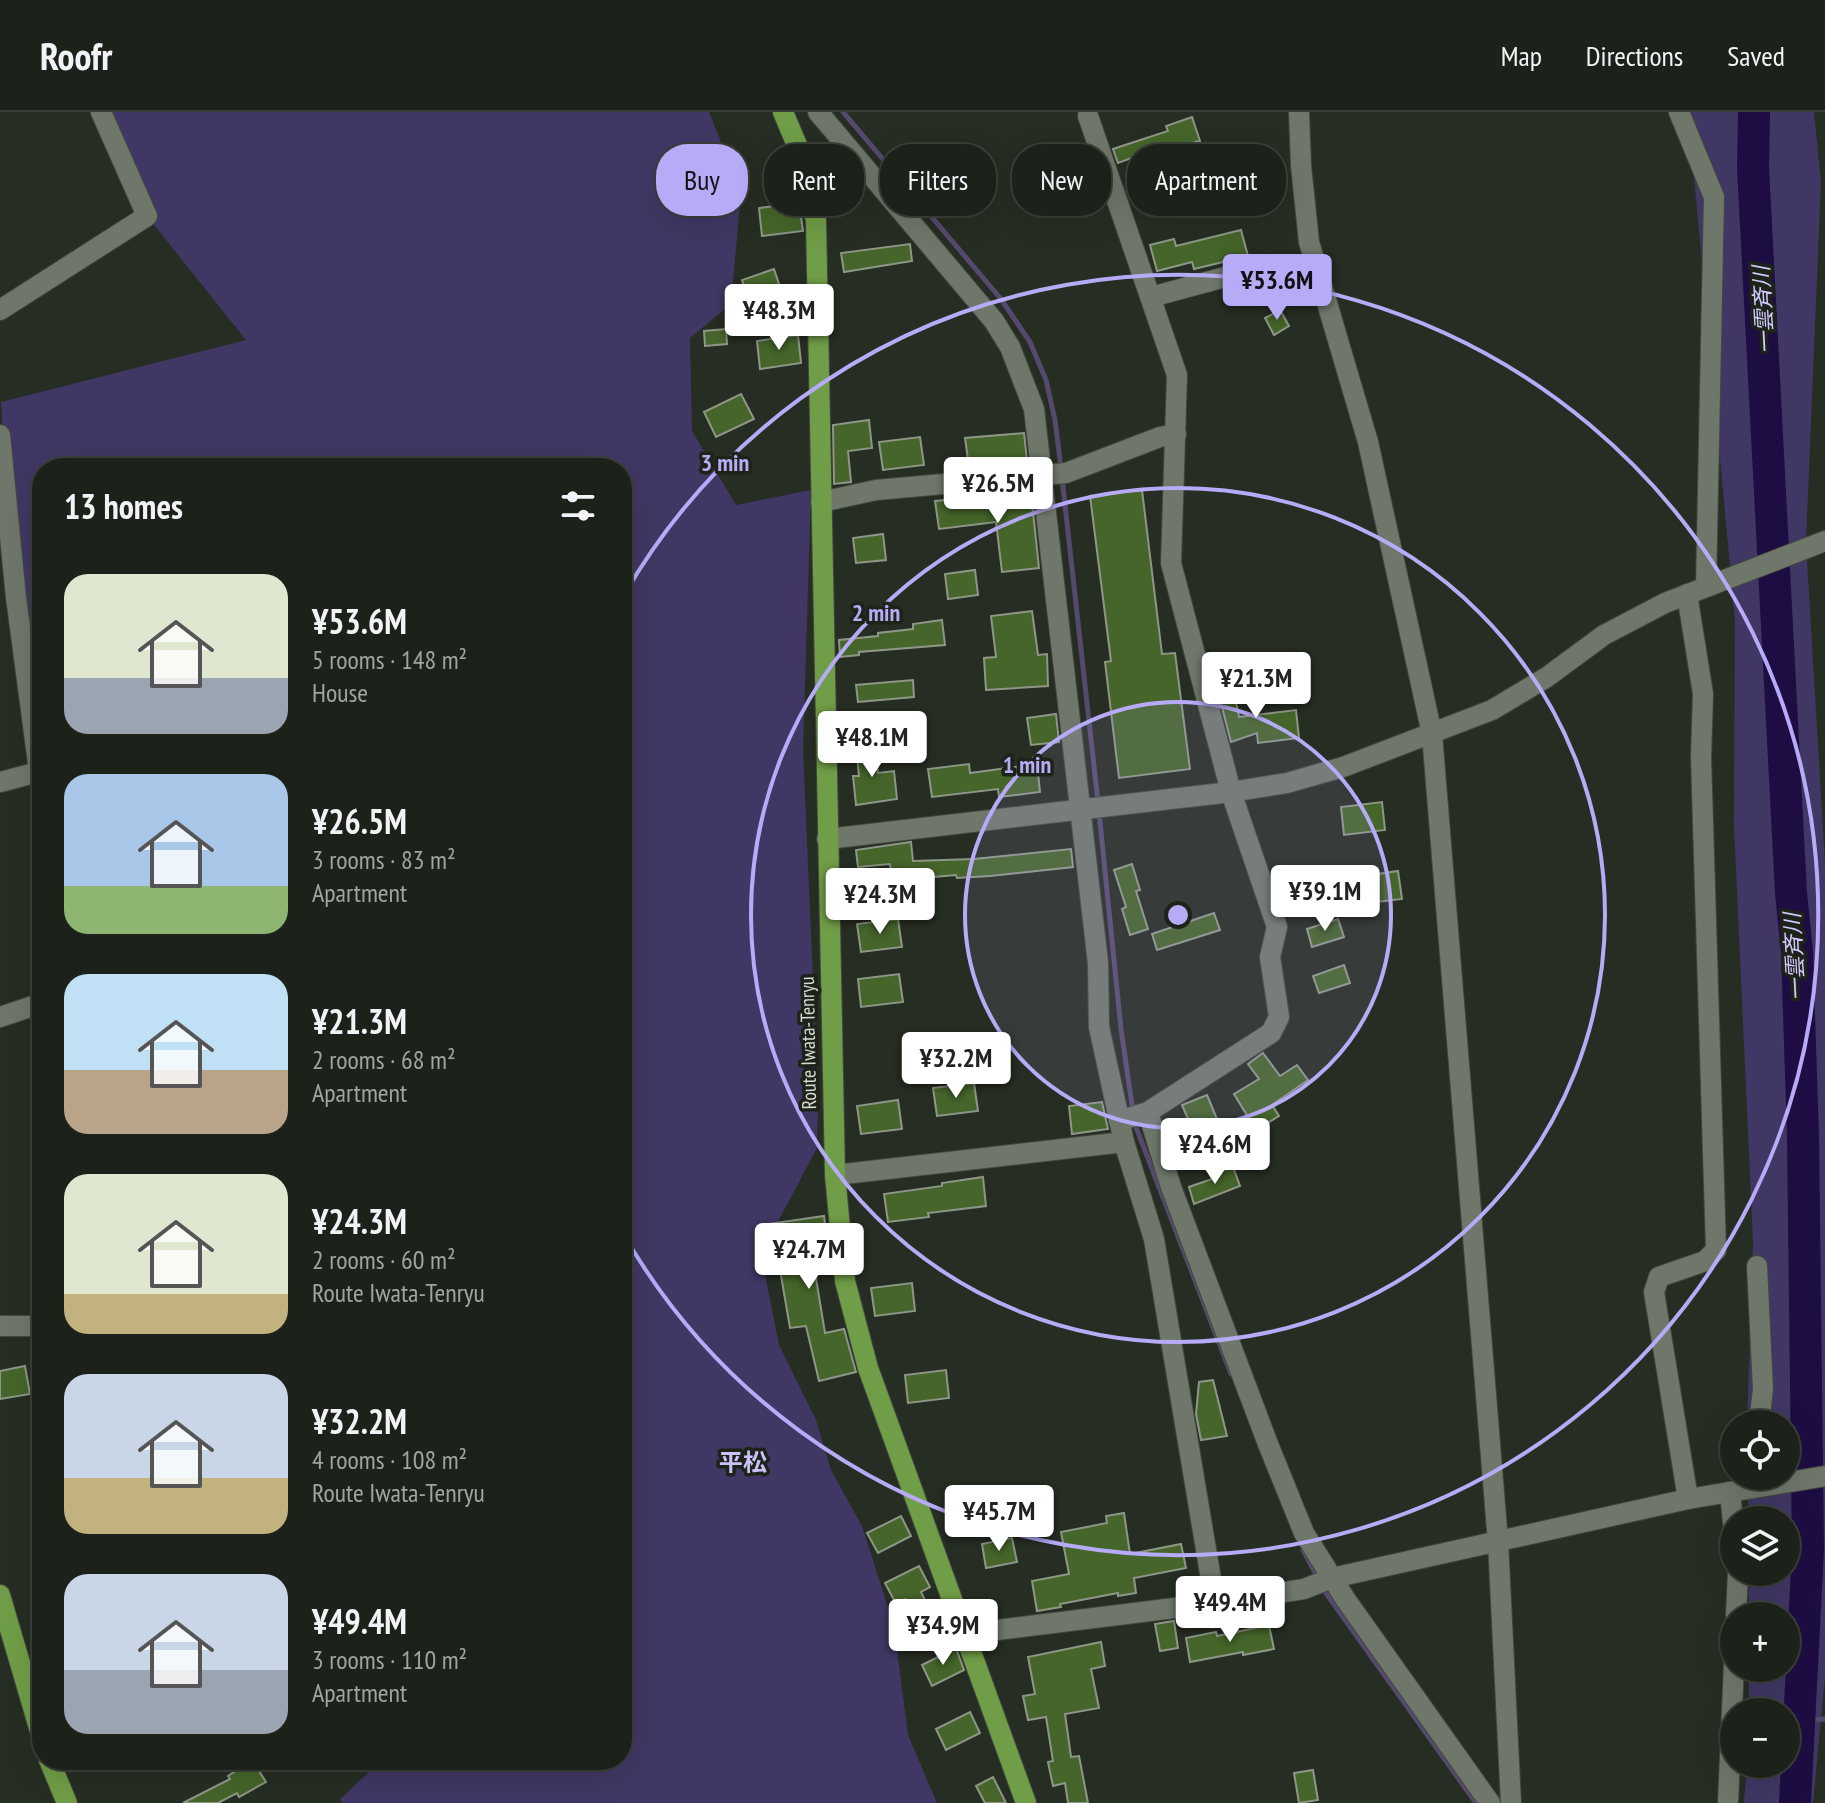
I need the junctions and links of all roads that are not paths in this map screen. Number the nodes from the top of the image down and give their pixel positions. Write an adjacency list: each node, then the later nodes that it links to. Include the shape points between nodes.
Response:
1 (101, 112): 9 (street, via 147,216)
2 (783, 112): 13 (main road, Route Iwata-Tenryu, via 802,157 816,221)
3 (818, 112): 12 (street, via 994,321 1034,409)
4 (1299, 112): 17 (street, via 1309,242 1368,442)
5 (1679, 112): 15 (street, via 1714,197)
6 (1087, 113): 8 (street)
7 (1251, 270): 8 (street)
8 (1151, 297): 10 (street, via 1177,375)
9 (0, 310)
10 (1176, 434): 12 (street); 20 (street, via 1171,563)
11 (0, 435): 16 (street)
12 (1053, 474): 13 (street, via 876,490); 21 (street)
13 (821, 502): 22 (main road, Route Iwata-Tenryu)
14 (1825, 541): 15 (street)
15 (1705, 587): 17 (street, via 1604,635 1492,710); 37 (street, via 1701,757 1716,1250 1705,1261 1659,1277 1654,1292)
16 (32, 708)
17 (1432, 734): 20 (street, via 1343,767); 39 (street)
18 (32, 773): 19 (street)
19 (0, 782)
20 (1231, 792): 21 (street); 25 (street, via 1277,927 1270,957 1279,1017 1271,1033)
21 (1090, 807): 22 (street); 26 (street, via 1099,1027)
22 (827, 839): 28 (main road, Route Iwata-Tenryu)
23 (32, 1006): 24 (street)
24 (0, 1017)
25 (1148, 1112): 26 (street); 40 (street, via 1171,1187)
26 (1119, 1121): 27 (street)
27 (1124, 1142): 28 (street); 42 (street, via 1154,1239)
28 (835, 1175): 43 (main road, Route Iwata-Tenryu, via 845,1281 868,1368)
29 (1757, 1266): 32 (street)
30 (0, 1326): 31 (street)
31 (32, 1326)
32 (1761, 1410)
33 (1825, 1476): 34 (street)
34 (1800, 1479)
35 (1736, 1490): 36 (street)
36 (1730, 1492): 37 (street); 38 (street)
37 (1688, 1499): 39 (street)
38 (1731, 1506)
39 (1498, 1542): 40 (street); 50 (street)
40 (1323, 1582): 42 (street); 49 (street)
41 (0, 1595): 45 (main road)
42 (1215, 1603): 43 (street)
43 (965, 1634): 48 (main road, Route Iwata-Tenryu)
44 (1733, 1682): 51 (street)
45 (32, 1704)
46 (53, 1770): 47 (main road)
47 (67, 1803)
48 (1026, 1803)
49 (1490, 1803)
50 (1511, 1803)
51 (1728, 1803)

